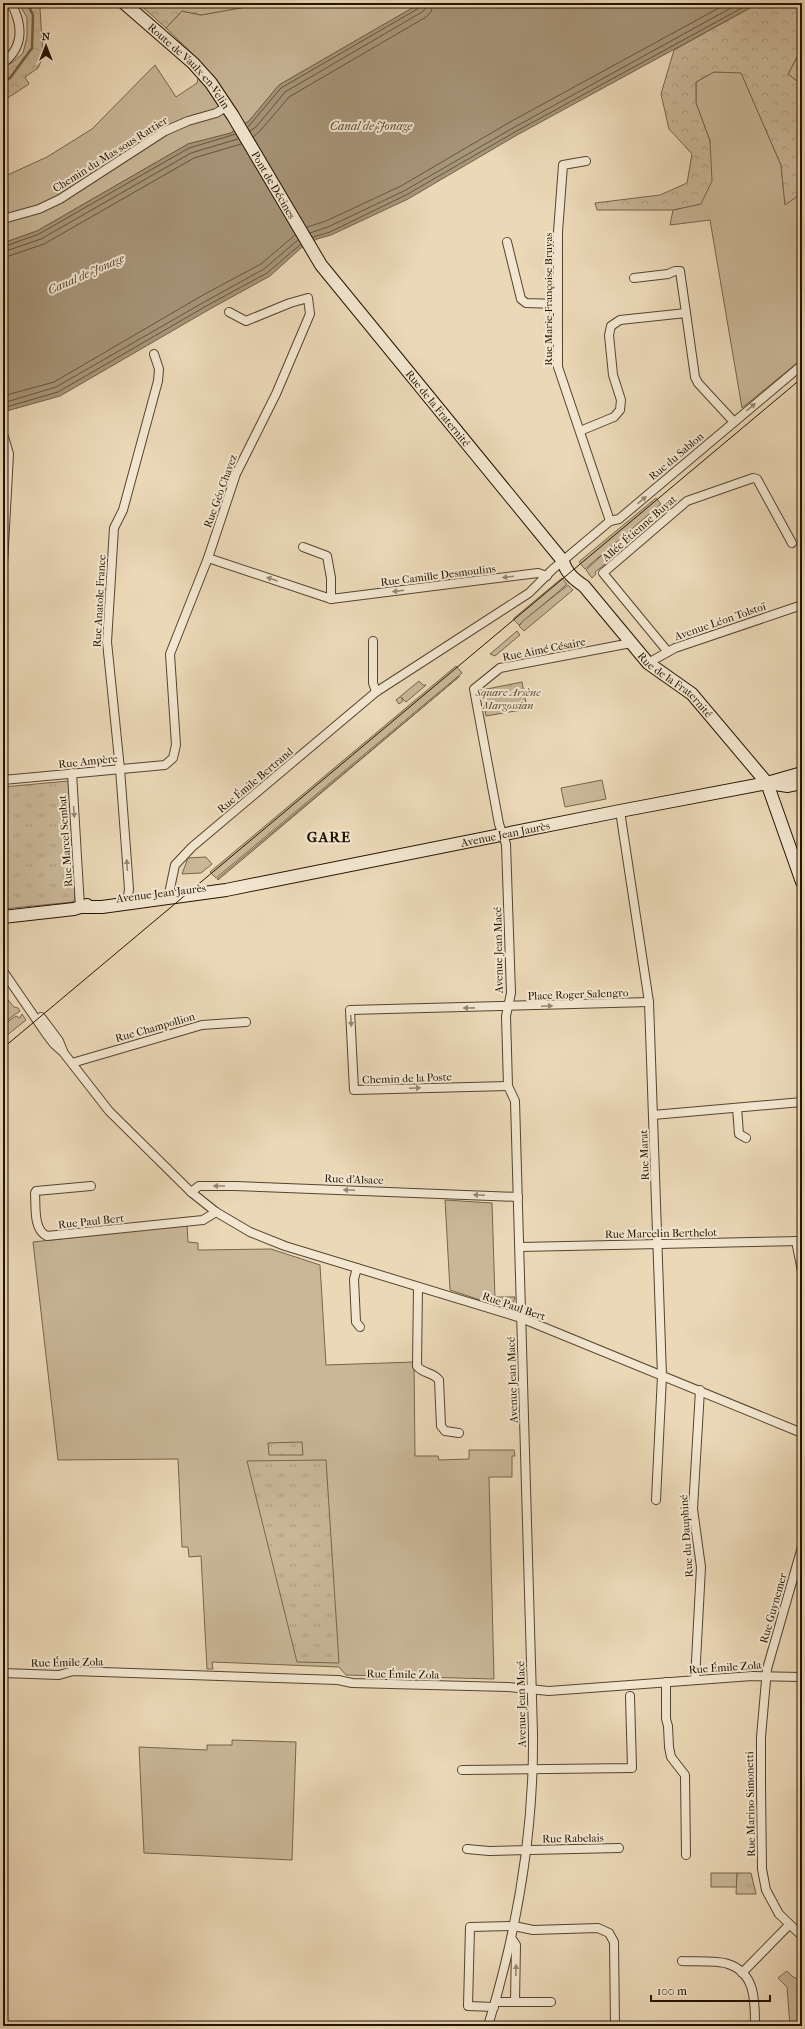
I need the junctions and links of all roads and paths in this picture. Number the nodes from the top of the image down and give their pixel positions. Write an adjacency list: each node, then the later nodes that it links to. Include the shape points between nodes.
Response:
1 (11, 3): 3 (street, via 18,16 19,43 13,54)
2 (124, 3): 4 (street, Route de Vaulx-en-Velin, via 193,63 211,83)
3 (3, 63)
4 (230, 111): 6 (street, Chemin du Mas sous Rattier, via 188,121 165,131 60,199 39,209); 8 (street, Pont de Décines)
5 (586, 160): 10 (street, Rue Marie-Françoise Bruyas, via 563,165 558,232)
6 (3, 219)
7 (507, 242): 10 (street, via 521,299 526,303)
8 (314, 255): 22 (street, Rue de la Fraternité)
9 (634, 278): 12 (street, via 680,271)
10 (558, 304): 16 (street, Rue Marie-Françoise Bruyas, via 558,367)
11 (229, 312): 21 (street, Rue Géo Chavez, via 246,321 308,298 310,314 276,394 236,474)
12 (686, 313): 15 (street, via 695,377); 16 (street, via 620,320 611,326 609,335 613,375 621,400 620,410 614,417)
13 (154, 354): 33 (street, Rue Anatole France, via 159,369 158,381 123,510 114,528 107,642)
14 (802, 365): 15 (street, Rue du Sablon, one-way to 14)
15 (734, 422): 18 (street, Rue du Sablon, one-way to 15, via 619,519)
16 (580, 431): 18 (street, Rue Marie-Françoise Bruyas)
17 (4, 437): 23 (street, via 9,454)
18 (610, 521): 22 (street, Rue du Sablon)
19 (792, 543): 29 (street, Allée Étienne Buyat, via 757,479 753,478 687,501 603,573)
20 (303, 547): 25 (street, via 327,556)
21 (208, 558): 25 (street, Rue Camille Desmoulins, one-way to 21); 32 (street, Rue Géo Chavez, via 170,654 176,745)
22 (563, 561): 24 (street, Rue Émile Bertrand); 28 (street, Rue de la Fraternité, via 568,571 584,586)
23 (3, 564)
24 (547, 576): 25 (street, Rue Camille Desmoulins, one-way to 25, via 538,573); 31 (street, Rue Émile Bertrand, via 529,593)
25 (331, 599)
26 (802, 605): 29 (street, Avenue Léon Tolstoï)
27 (373, 641): 31 (street, via 373,683)
28 (630, 643): 30 (street, Rue de la Fraternité); 40 (street, Rue Aimé Césaire, via 500,668 474,689 499,824)
29 (668, 652): 30 (street, Avenue Léon Tolstoï)
30 (648, 663): 37 (street, Rue de la Fraternité, via 692,694)
31 (376, 692): 42 (street, Rue Émile Bertrand, via 192,847 175,865)
32 (173, 758): 33 (street, Rue Ampère, via 165,764)
33 (120, 769): 34 (street, Rue Ampère); 43 (street, Rue Anatole France, one-way to 33)
34 (72, 773): 36 (street, Rue Ampère); 44 (street, Rue Marcel Sembat, one-way to 44)
35 (802, 773): 37 (street, Avenue Jean Jaurès)
36 (3, 780)
37 (767, 783): 38 (street, Avenue Jean Jaurès, via 788,786); 39 (street, Avenue Jean Jaurès); 41 (street)
38 (802, 783)
39 (620, 811): 40 (street, Avenue Jean Jaurès); 47 (street, Rue Marat)
40 (504, 835): 42 (street, Avenue Jean Jaurès, via 243,886); 48 (street, Avenue Jean Macé, via 511,993)
41 (802, 882)
42 (169, 895): 43 (street, Avenue Jean Jaurès)
43 (128, 900): 44 (street, Avenue Jean Jaurès)
44 (80, 907): 45 (street, Avenue Jean Jaurès)
45 (3, 917)
46 (3, 971): 50 (street, Rue Paul Bert, via 55,1036)
47 (649, 1002): 48 (street, Place Roger Salengro, one-way to 47); 54 (street, Rue Marat)
48 (508, 1007): 51 (street, Avenue Jean Macé); 51 (street, Chemin de la Poste, one-way to 51, via 350,1010 354,1090)
49 (246, 1022): 50 (street, Rue Champollion, via 202,1025)
50 (72, 1063): 57 (street, Rue Paul Bert, via 109,1111)
51 (508, 1086): 58 (street, Avenue Jean Macé, via 515,1101)
52 (802, 1102): 53 (street)
53 (737, 1108): 54 (street); 55 (street, via 739,1134)
54 (653, 1116): 61 (street, Rue Marat)
55 (746, 1138)
56 (91, 1186): 59 (street, Rue Paul Bert, via 36,1191 34,1193 38,1224 42,1234 79,1234 203,1220)
57 (191, 1192): 58 (street, Rue d'Alsace, one-way to 57, via 235,1186 199,1186); 59 (street, Rue Paul Bert)
58 (518, 1197): 62 (street, Avenue Jean Macé)
59 (216, 1212): 63 (street, Rue Paul Bert, via 250,1232 285,1246)
60 (799, 1241): 61 (street, Rue Marcelin Berthelot); 64 (street)
61 (658, 1244): 62 (street, Rue Marcelin Berthelot); 68 (street, Rue Marat)
62 (520, 1247): 66 (street, Avenue Jean Macé)
63 (357, 1268): 65 (street, Rue Paul Bert); 67 (street, via 354,1279 356,1322)
64 (802, 1271)
65 (418, 1287): 66 (street, Rue Paul Bert); 70 (street, via 417,1366 421,1371 432,1374 439,1380 441,1426 445,1431)
66 (521, 1318): 68 (street, Rue Paul Bert); 79 (street, Avenue Jean Macé)
67 (360, 1327)
68 (662, 1376): 69 (street, Rue Paul Bert); 72 (street, Rue Marat)
69 (700, 1390): 71 (street, Rue Paul Bert); 77 (street, Rue du Dauphiné, via 693,1509 701,1567)
70 (459, 1433)
71 (802, 1433)
72 (656, 1500)
73 (802, 1546): 75 (street, Rue Guynemer)
74 (3, 1674): 79 (street, Rue Émile Zola, via 59,1674 73,1671)
75 (766, 1675): 76 (street, Rue Émile Zola); 77 (street, Rue Émile Zola); 87 (street, Rue Marino Simonetti, via 761,1737 762,1869 772,1904)
76 (802, 1677)
77 (695, 1680): 78 (street, Rue Émile Zola)
78 (666, 1682): 79 (street, Rue Émile Zola, via 549,1691); 86 (street, via 666,1719 671,1757 685,1775)
79 (532, 1689): 81 (street, Avenue Jean Macé)
80 (630, 1696): 81 (street, via 632,1768)
81 (533, 1769): 82 (street); 85 (street, Avenue Jean Macé)
82 (462, 1770)
83 (620, 1848): 85 (street, Rue Rabelais)
84 (467, 1849): 85 (street, Rue Rabelais)
85 (526, 1849): 88 (street, Avenue Jean Macé)
86 (686, 1855)
87 (789, 1925): 89 (street, Rue Marino Simonetti); 92 (street)
88 (514, 1926): 90 (street, Avenue Jean Macé); 95 (street, via 470,1928 468,2006); 97 (street, via 533,1930 598,1928 609,1933 614,1942)
89 (802, 1936)
90 (512, 1939): 93 (street, one-way to 90, via 516,1945); 95 (street, Avenue Jean Macé)
91 (682, 1961): 92 (street, via 728,1964)
92 (742, 1972): 98 (street, via 752,1986 756,1998)
93 (515, 2002): 94 (street); 95 (street)
94 (551, 2002)
95 (495, 2004): 96 (street, Avenue Jean Macé)
96 (488, 2026)
97 (615, 2026)
98 (755, 2026)

